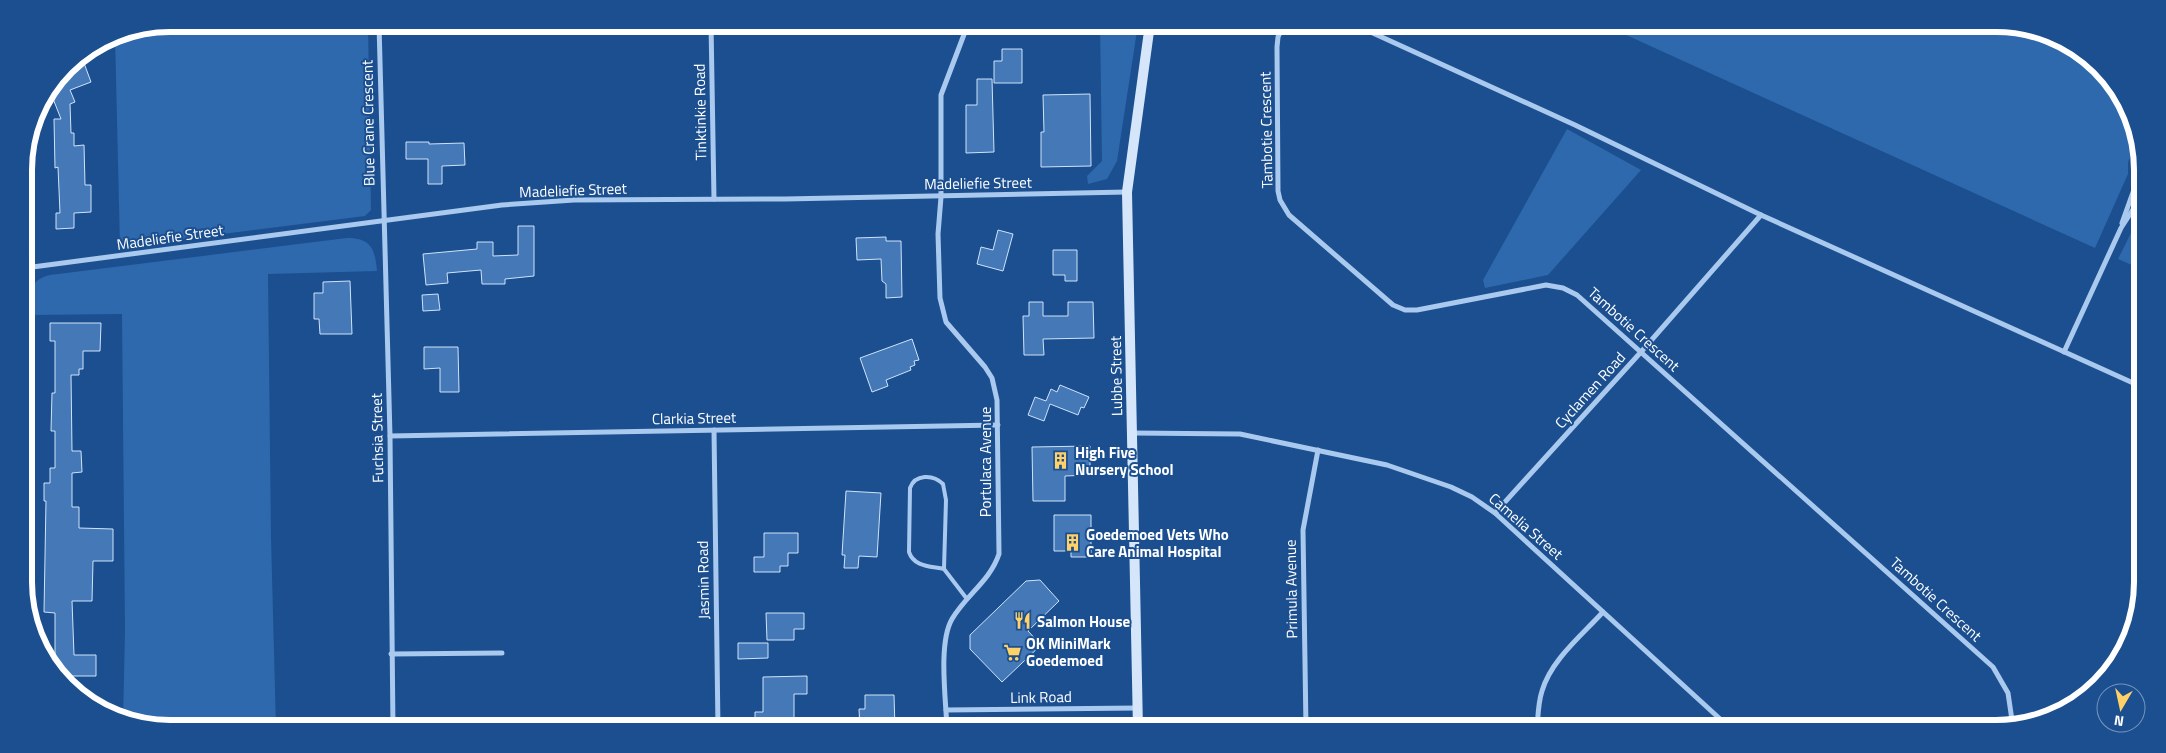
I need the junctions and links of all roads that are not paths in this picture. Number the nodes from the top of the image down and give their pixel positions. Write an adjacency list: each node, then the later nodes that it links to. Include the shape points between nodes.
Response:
1 (379, 32): 13 (street, Blue Crane Crescent)
2 (711, 32): 10 (street, Tinktinkie Road)
3 (965, 32): 9 (street, via 941,96)
4 (1149, 32): 8 (main road, Lubbe Street)
5 (1280, 32): 16 (street, Tambotie Crescent, via 1277,47 1278,191 1290,215 1399,308 1417,310 1555,286 1577,295)
6 (1371, 32): 12 (street, via 1575,125)
7 (2134, 190): 14 (street)
8 (1127, 192): 9 (street, Madeliefie Street); 21 (main road, Lubbe Street)
9 (941, 197): 10 (street, Madeliefie Street); 19 (street, Portulaca Avenue, via 938,234 942,311 946,322 992,378)
10 (714, 199): 13 (street, Madeliefie Street, via 574,200 493,206)
11 (2134, 208): 14 (street)
12 (1761, 215): 16 (street, Cyclamen Road); 17 (street)
13 (383, 221): 15 (street, Madeliefie Street); 22 (street, Fuchsia Street)
14 (2121, 228): 17 (street)
15 (33, 267)
16 (1641, 352): 24 (street, Cyclamen Road); 32 (street, Tambotie Crescent, via 1993,667 2008,693)
17 (2064, 352): 18 (street)
18 (2134, 383)
19 (998, 425): 20 (street, Clarkia Street); 26 (street, Portulaca Avenue, via 999,554 988,576)
20 (714, 430): 22 (street, Clarkia Street); 34 (street, Jasmin Road)
21 (1133, 434): 23 (street, Camelia Street, via 1240,434); 30 (main road, Lubbe Street)
22 (390, 436): 29 (street, Fuchsia Street)
23 (1318, 450): 24 (street, Camelia Street, via 1387,465 1451,487); 37 (street, Primula Avenue, via 1303,530)
24 (1495, 513): 27 (street, Camelia Street)
25 (944, 570): 25 (lane, via 917,564 909,552 910,488 920,478 941,481 945,490); 26 (lane)
26 (967, 599): 31 (street, Portulaca Avenue, via 952,618 945,637)
27 (1603, 612): 38 (street, via 1547,677); 39 (street, Camelia Street)
28 (502, 653): 29 (street)
29 (391, 654): 33 (street, Fuchsia Street)
30 (1137, 708): 31 (street, Link Road); 36 (main road, Lubbe Street)
31 (946, 710): 35 (street, Portulaca Avenue)
32 (2012, 719)
33 (393, 720)
34 (718, 720)
35 (947, 720)
36 (1138, 720)
37 (1306, 720)
38 (1538, 720)
39 (1721, 720)

